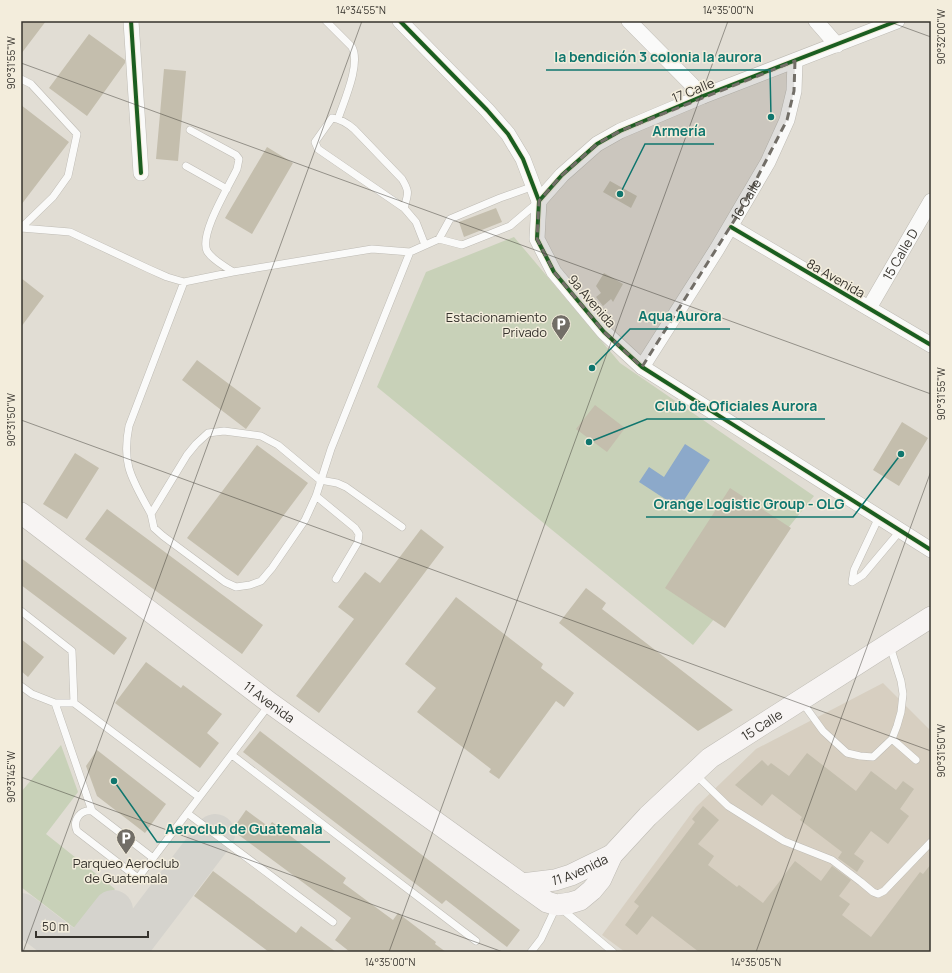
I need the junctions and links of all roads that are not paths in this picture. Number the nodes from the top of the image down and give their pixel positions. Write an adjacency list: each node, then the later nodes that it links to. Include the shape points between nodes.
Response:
1 (131, 21): 14 (street)
2 (326, 21): 11 (lane, via 352,47 356,59)
3 (400, 21): 16 (street, 9a Avenida, via 508,134)
4 (630, 21): 10 (street)
5 (816, 21): 7 (street)
6 (896, 21): 7 (street, 17 Calle)
7 (837, 45): 8 (street, 17 Calle)
8 (795, 61): 10 (street, 17 Calle); 21 (street, 16 Calle, via 794,91 787,120 768,162)
9 (21, 79): 22 (lane, via 31,84 77,134 68,176 53,197)
10 (703, 96): 15 (street, 17 Calle, via 620,131 597,144)
11 (338, 119): 20 (lane, via 354,129 402,179 408,188); 20 (lane, via 332,118 321,132 315,142 318,149)
12 (190, 130): 17 (lane, via 239,159)
13 (186, 166): 17 (lane)
14 (141, 173)
15 (562, 175): 16 (street, 17 Calle); 18 (street, 17 Calle)
16 (534, 186): 18 (street, 9a Avenida); 23 (lane, via 450,219)
17 (227, 189): 26 (lane, via 209,227 205,244 214,259)
18 (539, 201): 23 (lane, via 510,226 462,245); 30 (street, 9a Avenida, via 537,239 554,272 604,332)
19 (931, 201): 28 (street, 15 Calle D)
20 (404, 208): 24 (lane, via 416,222)
21 (731, 226): 28 (street, 8a Avenida); 30 (street, 16 Calle)
22 (21, 228): 27 (lane, via 70,232 167,277)
23 (439, 239): 24 (lane)
24 (425, 245): 25 (lane)
25 (410, 252): 26 (lane, via 372,249); 31 (lane)
26 (233, 272): 27 (lane)
27 (184, 282): 34 (lane, via 129,426 127,438 130,475)
28 (869, 308): 29 (street, 8a Avenida)
29 (931, 345)
30 (642, 367): 35 (street, 9a Avenida)
31 (320, 480): 32 (lane); 34 (lane, via 278,446 261,436 224,431 208,433 187,455); 36 (lane, via 346,487)
32 (316, 496): 34 (lane, via 305,520 261,581 236,587 225,582 163,536 154,528); 39 (lane, via 359,534 358,542)
33 (21, 513): 46 (main road, 11 Avenida)
34 (151, 514)
35 (879, 518): 37 (street, 9a Avenida); 37 (lane, via 854,570 852,582 863,575)
36 (402, 527)
37 (900, 531): 38 (street, 9a Avenida)
38 (931, 550)
39 (336, 579)
40 (21, 612): 45 (lane, via 72,651)
41 (931, 617): 42 (main road, 15 Calle)
42 (889, 644): 44 (main road, 15 Calle); 48 (lane, via 903,694 901,712)
43 (21, 686): 47 (lane)
44 (800, 700): 48 (lane, via 823,731 847,753 873,758); 51 (main road, 15 Calle, via 720,752)
45 (74, 703): 47 (lane); 52 (lane)
46 (270, 703): 49 (lane); 58 (main road, 11 Avenida)
47 (55, 704): 53 (lane)
48 (892, 739): 50 (lane)
49 (232, 755): 52 (lane); 61 (lane)
50 (916, 760)
51 (694, 773): 55 (lane, via 728,806 784,841 832,860 878,894 884,891); 56 (main road, 15 Calle, via 648,816)
52 (199, 797): 54 (lane)
53 (92, 811): 57 (lane); 57 (lane, via 83,812 75,821 77,831 138,878)
54 (187, 813): 57 (lane); 60 (lane)
55 (931, 842)
56 (612, 856): 58 (main road, 11 Avenida, via 555,880); 59 (main road, 11 Avenida, via 601,879 592,890 580,900)
57 (153, 858)
58 (522, 884): 59 (main road, 11 Avenida, via 547,902)
59 (557, 905): 62 (lane, via 541,939); 63 (lane)
60 (333, 922)
61 (476, 941)
62 (531, 952)
63 (613, 952)

